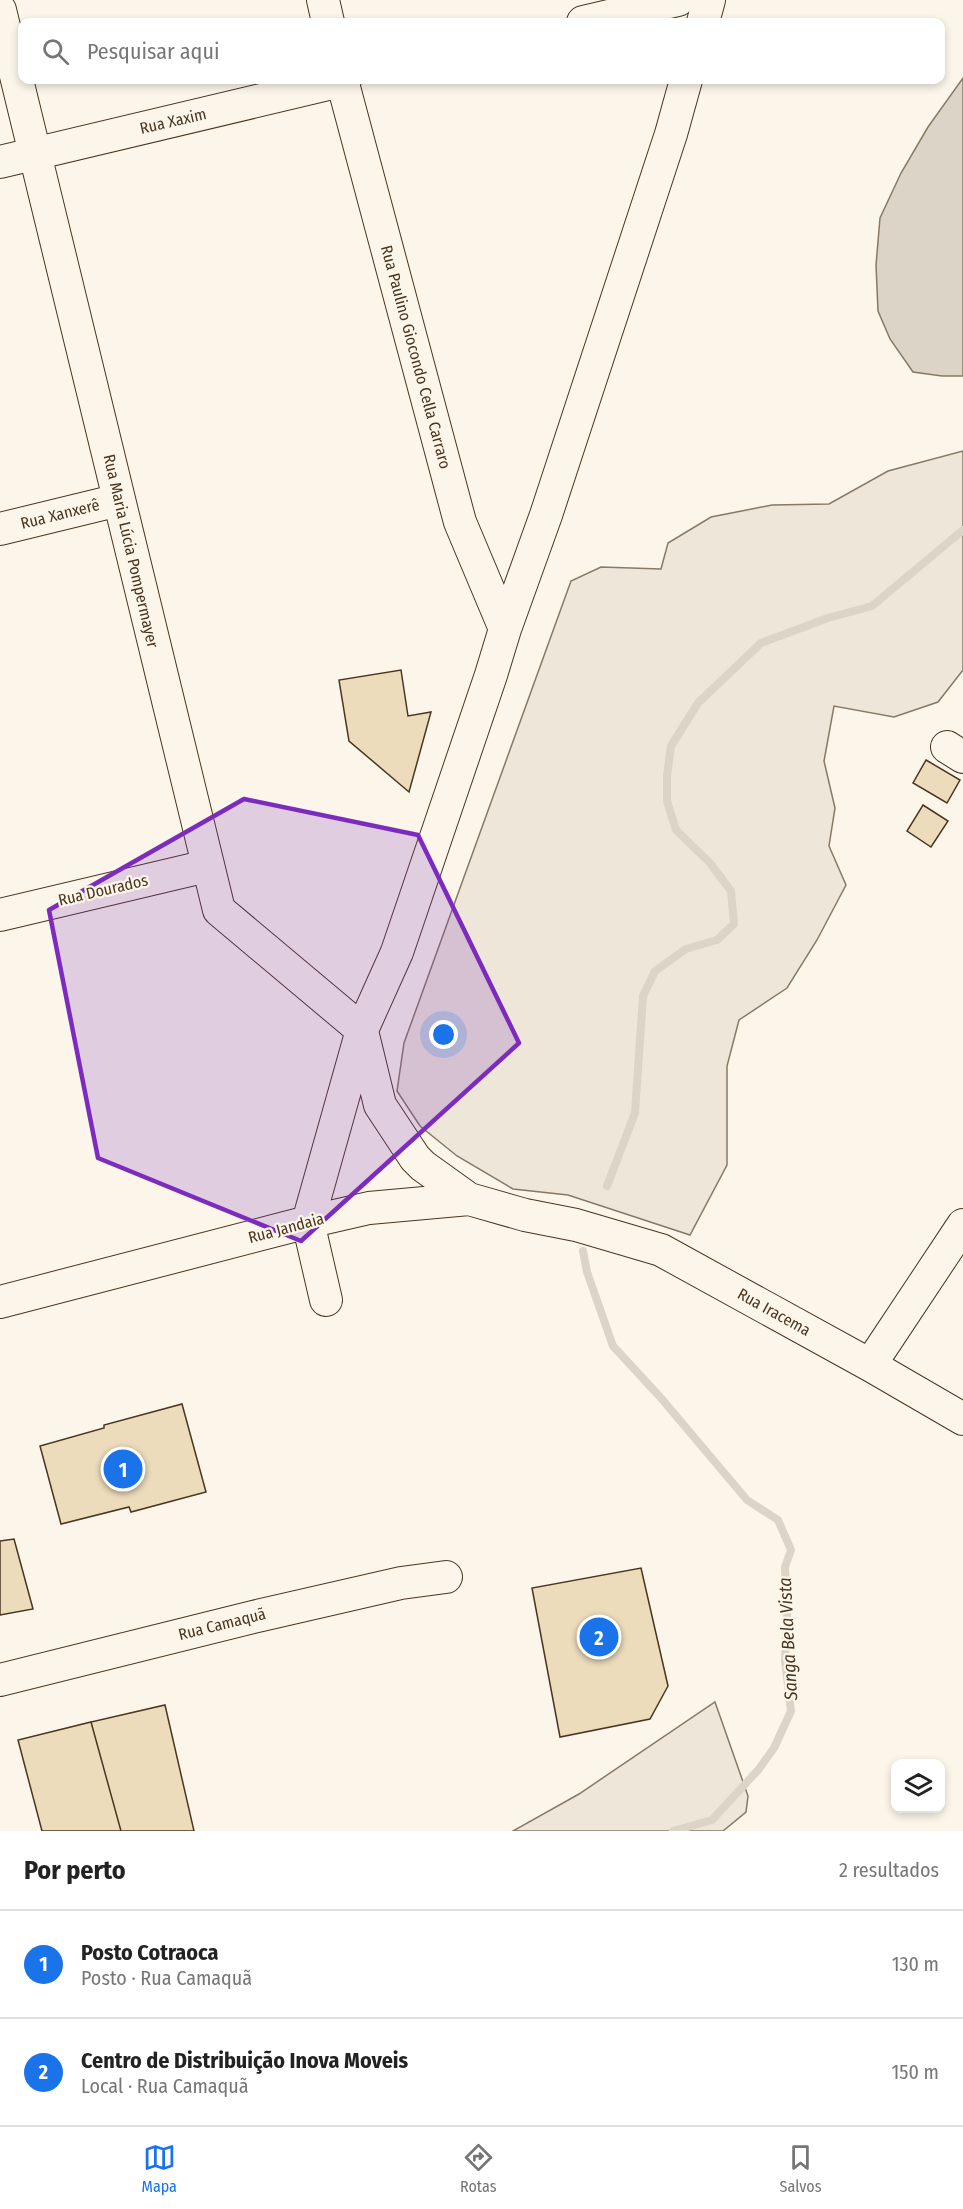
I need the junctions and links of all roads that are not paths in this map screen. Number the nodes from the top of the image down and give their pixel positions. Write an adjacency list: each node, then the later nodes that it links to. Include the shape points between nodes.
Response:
1 (323, 0): 5 (street)
2 (709, 0): 7 (street)
3 (663, 2): 6 (street)
4 (0, 10): 8 (street, Rua Maria Lúcia Pompermayer)
5 (327, 18)
6 (599, 18)
7 (704, 18)
8 (18, 82)
9 (19, 84): 13 (street, Rua Maria Lúcia Pompermayer)
10 (326, 84): 13 (street, Rua Xaxim)
11 (344, 84): 17 (street, Rua Paulino Giocondo Cella Carraro, via 460,522)
12 (686, 84): 17 (street, via 550,503)
13 (36, 153): 14 (street, Rua Xaxim); 15 (street, Rua Maria Lúcia Pompermayer)
14 (0, 162)
15 (119, 500): 16 (street, Rua Xanxerê); 18 (street, Rua Maria Lúcia Pompermayer)
16 (0, 529)
17 (505, 629): 20 (street, via 397,952)
18 (207, 866): 19 (street, Rua Dourados); 20 (street, Rua Maria Lúcia Pompermayer, via 219,910)
19 (0, 915)
20 (362, 1030): 21 (street, via 381,1105 415,1158); 22 (street)
21 (469, 1199): 22 (street, Rua Jandaia, via 369,1208); 23 (street, Rua Jandaia)
22 (308, 1222): 25 (street); 26 (street, Rua Jandaia)
23 (576, 1225): 27 (street, Rua Iracema, via 661,1250)
24 (963, 1225): 27 (street)
25 (326, 1300)
26 (0, 1302)
27 (870, 1365): 28 (street, Rua Iracema)
28 (963, 1419)
29 (446, 1576): 30 (street, Rua Camaquã, via 264,1614)
30 (0, 1680)

